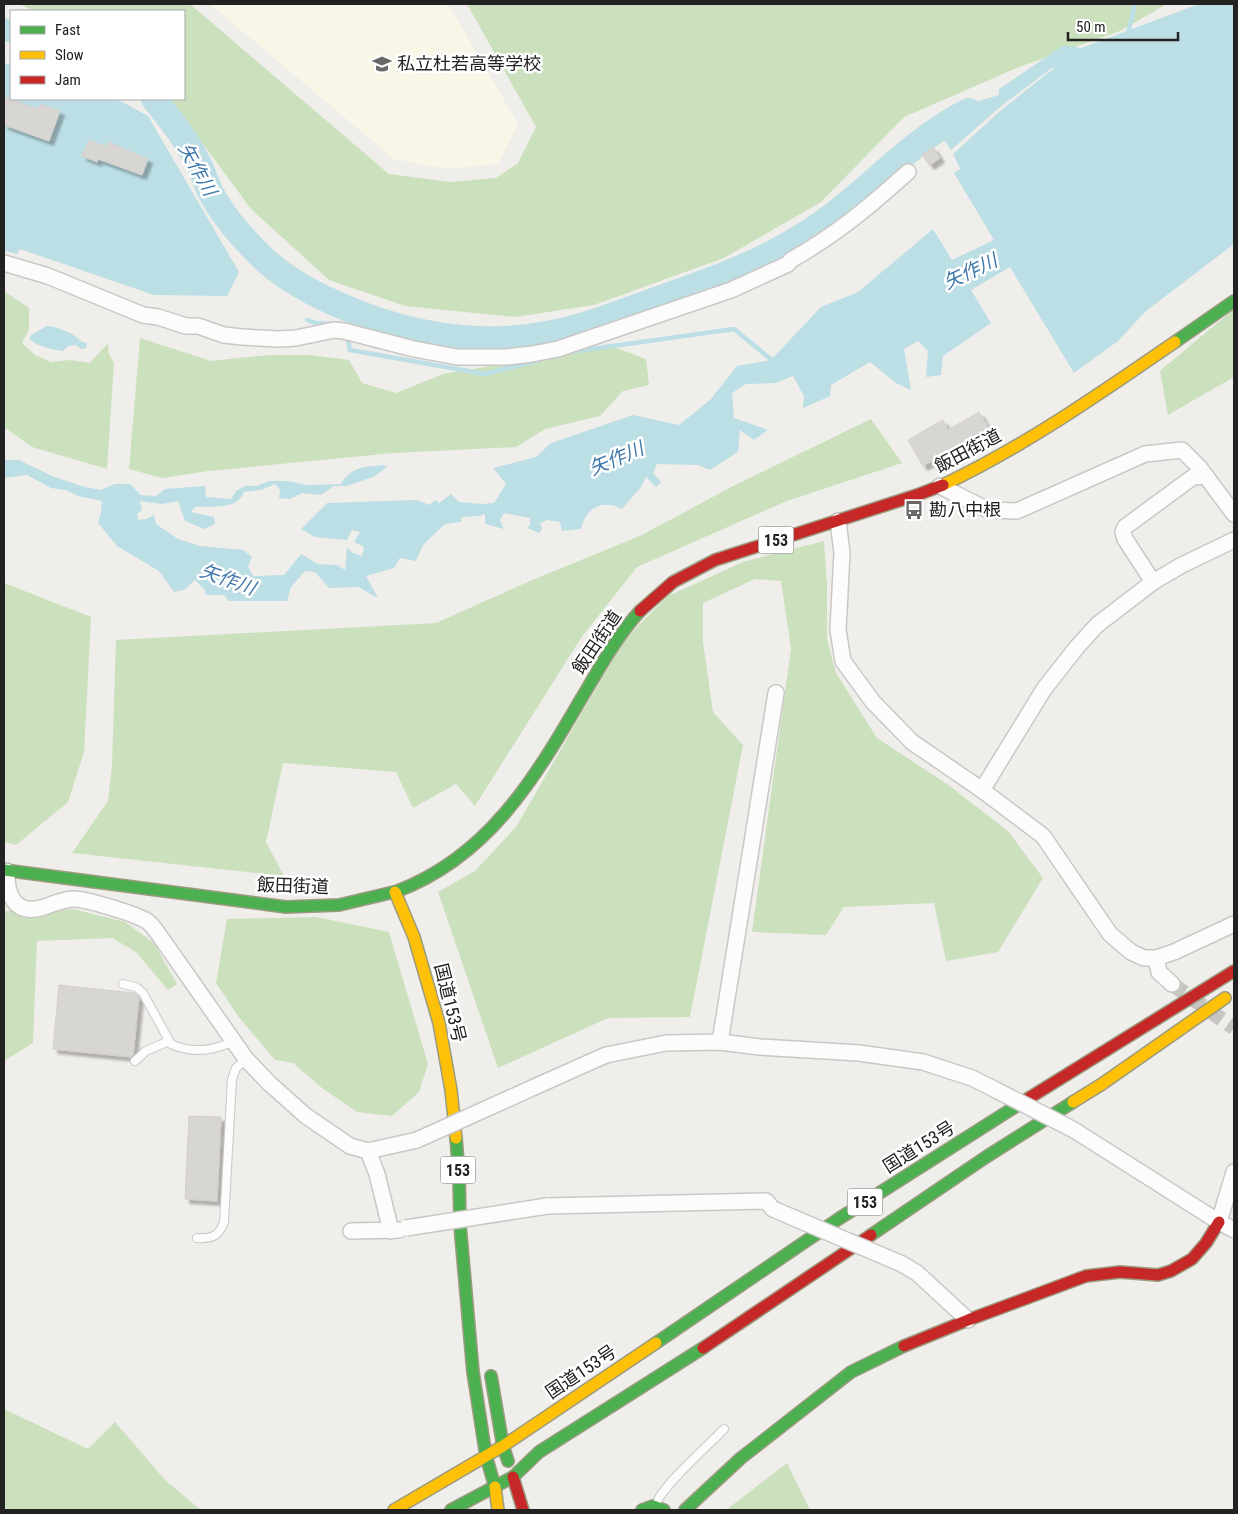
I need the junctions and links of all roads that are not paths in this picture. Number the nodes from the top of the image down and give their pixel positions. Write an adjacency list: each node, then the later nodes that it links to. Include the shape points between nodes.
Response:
1 (908, 172): 2 (street, via 852,220 780,268 731,290 558,349 507,357 458,357 344,330 279,339 224,335 198,326 143,315 48,276)
2 (4, 263)
3 (1234, 302): 5 (main road, 飯田街道 / 153, via 1059,419)
4 (1206, 476): 5 (street, via 1182,450 1145,454 1017,511 988,510); 6 (street); 9 (street, via 1193,477 1125,527 1125,539)
5 (940, 486): 7 (main road, 飯田街道 / 153)
6 (1234, 514)
7 (838, 522): 11 (street, via 842,552 838,630 843,661 873,702 912,742); 13 (main road, 飯田街道 / 153, via 708,562 659,592 639,611 611,648 546,759 502,818 475,845 412,891)
8 (1234, 540): 9 (street)
9 (1153, 582): 11 (street, via 1097,625 1077,647 1044,689)
10 (776, 693): 22 (street)
11 (982, 790): 15 (street, via 1043,836 1110,934 1131,952 1144,958)
12 (5, 871): 13 (main road, 飯田街道, via 286,906 339,905); 21 (street, via 10,897 29,909 80,899 149,922)
13 (394, 892): 40 (main road, 国道153号 / 153, via 414,937 427,979 451,1090 469,1330)
14 (1234, 924): 15 (street)
15 (1156, 958): 18 (street, via 1159,972)
16 (1234, 971): 39 (main road, 国道153号 / 153, via 840,1218)
17 (123, 984): 20 (lane, via 143,992)
18 (1172, 984)
19 (1234, 992): 41 (main road, 153, via 1102,1084 978,1163 703,1348 539,1452)
20 (170, 1041): 21 (lane, via 192,1051 220,1047); 24 (lane, via 146,1051)
21 (234, 1041): 23 (street)
22 (720, 1042): 27 (street, bridge, via 666,1043 606,1055 417,1140); 30 (street, bridge, via 859,1053 923,1062 972,1078 1074,1130)
23 (246, 1059): 27 (street, via 306,1116 350,1146); 35 (lane, via 236,1068 232,1079 224,1222 214,1237)
24 (135, 1060)
25 (468, 1105): 26 (main road, 153)
26 (471, 1133)
27 (368, 1152): 33 (street)
28 (1234, 1172): 30 (street)
29 (476, 1203): 34 (main road, 153)
30 (1219, 1222): 31 (street); 36 (main road, via 1192,1259 1171,1271 1158,1275 1120,1272 1086,1276)
31 (1234, 1230)
32 (351, 1231): 33 (street)
33 (391, 1231): 36 (street, bridge, via 547,1206 766,1201 773,1209 902,1264)
34 (478, 1231)
35 (197, 1238)
36 (968, 1320): 49 (main road, via 851,1372 741,1458)
37 (489, 1361): 39 (main road)
38 (724, 1429): 43 (lane, via 658,1499)
39 (504, 1446): 40 (main road, 国道153号 / 153); 41 (main road)
40 (486, 1456): 42 (main road, 国道153号 / 153); 44 (main road, 国道153号 / 153)
41 (513, 1477): 42 (main road, 153); 47 (main road)
42 (495, 1487): 45 (main road, 153); 46 (main road, 国道153号)
43 (661, 1508): 48 (main road, via 649,1506)
44 (394, 1510)
45 (451, 1510)
46 (498, 1510)
47 (523, 1510)
48 (642, 1510)
49 (685, 1510)

